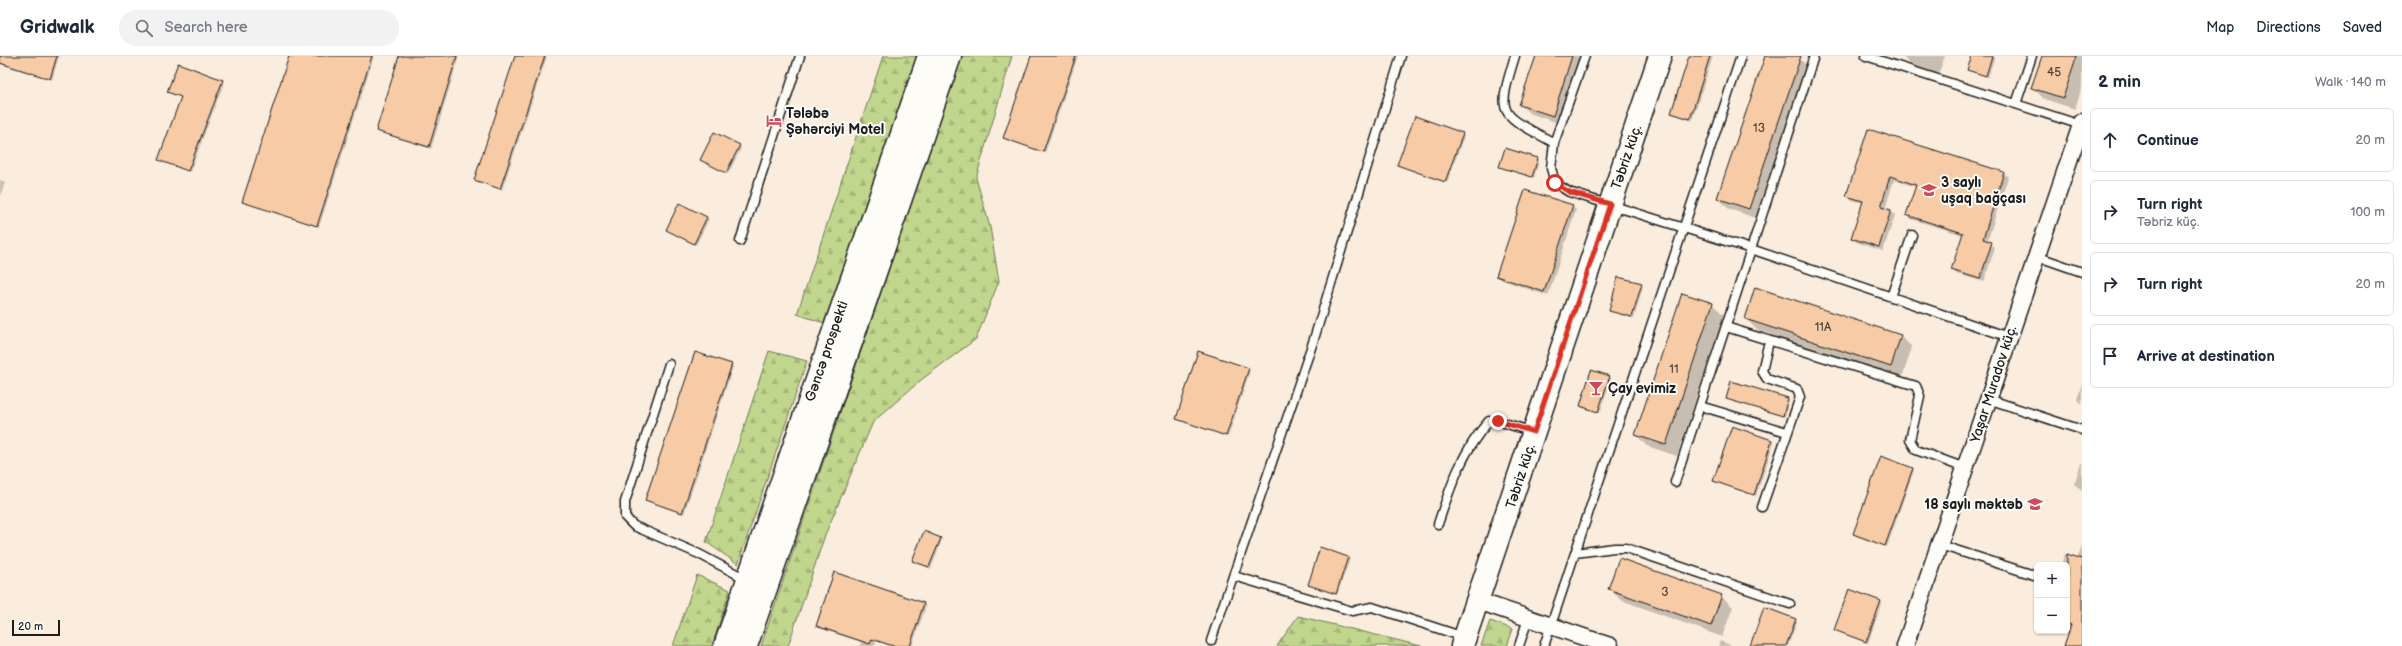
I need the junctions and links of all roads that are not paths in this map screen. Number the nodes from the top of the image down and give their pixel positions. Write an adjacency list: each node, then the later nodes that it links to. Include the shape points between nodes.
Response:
1 (800, 56): 19 (lane)
2 (929, 56): 41 (main road, Gəncə prospekti)
3 (950, 56): 49 (main road, Gəncə prospekti)
4 (1401, 56): 40 (lane, via 1314,339)
5 (1515, 56): 15 (lane, via 1503,106 1508,115)
6 (1584, 56): 15 (lane)
7 (1660, 56): 16 (main road, Təbriz küç.)
8 (1741, 56): 17 (lane)
9 (1814, 56): 20 (lane)
10 (1866, 56): 12 (lane)
11 (2032, 56): 13 (lane)
12 (1891, 60): 13 (lane)
13 (2016, 104): 14 (lane)
14 (2082, 124): 21 (street, Yaşar Muradov küç.)
15 (1554, 143): 16 (lane, via 1551,168 1555,183 1569,192)
16 (1610, 204): 17 (lane); 31 (main road, Təbriz küç.)
17 (1684, 228): 20 (lane); 38 (lane)
18 (1912, 235): 23 (lane)
19 (740, 241)
20 (1751, 249): 23 (lane); 24 (lane)
21 (2036, 256): 22 (lane); 25 (street, Yaşar Muradov küç.)
22 (2082, 272)
23 (1891, 297): 25 (lane)
24 (1726, 326): 26 (lane); 29 (lane)
25 (2009, 337): 28 (street, Yaşar Muradov küç.)
26 (1769, 340): 32 (lane, via 1762,370 1767,379 1797,388 1800,397); 33 (lane, via 1916,386 1920,396 1910,440 1916,450)
27 (669, 364): 41 (lane, via 625,502 625,517 634,526 699,554)
28 (1988, 399): 30 (lane); 33 (street, Yaşar Muradov küç.)
29 (1700, 406): 32 (lane); 34 (lane)
30 (2082, 430)
31 (1534, 432): 36 (lane, via 1498,421 1488,421 1453,478); 42 (main road, Təbriz küç.)
32 (1787, 432): 35 (lane)
33 (1965, 468): 37 (street, Yaşar Muradov küç.)
34 (1675, 482)
35 (1762, 507)
36 (1438, 524)
37 (1940, 545): 39 (lane); 53 (street, Yaşar Muradov küç.)
38 (1575, 553): 43 (lane, via 1626,548); 45 (lane)
39 (2034, 575)
40 (1234, 576): 46 (lane); 47 (lane, via 1352,611 1372,607)
41 (746, 579): 48 (main road, Gəncə prospekti)
42 (1478, 601): 44 (street); 47 (main road, Təbriz küç.)
43 (1790, 604)
44 (1528, 619): 45 (street); 50 (lane)
45 (1550, 626): 51 (lane); 52 (street)
46 (1211, 641)
47 (1464, 641)
48 (725, 646)
49 (746, 646)
50 (1519, 646)
51 (1544, 646)
52 (1610, 646)
53 (1906, 646)

